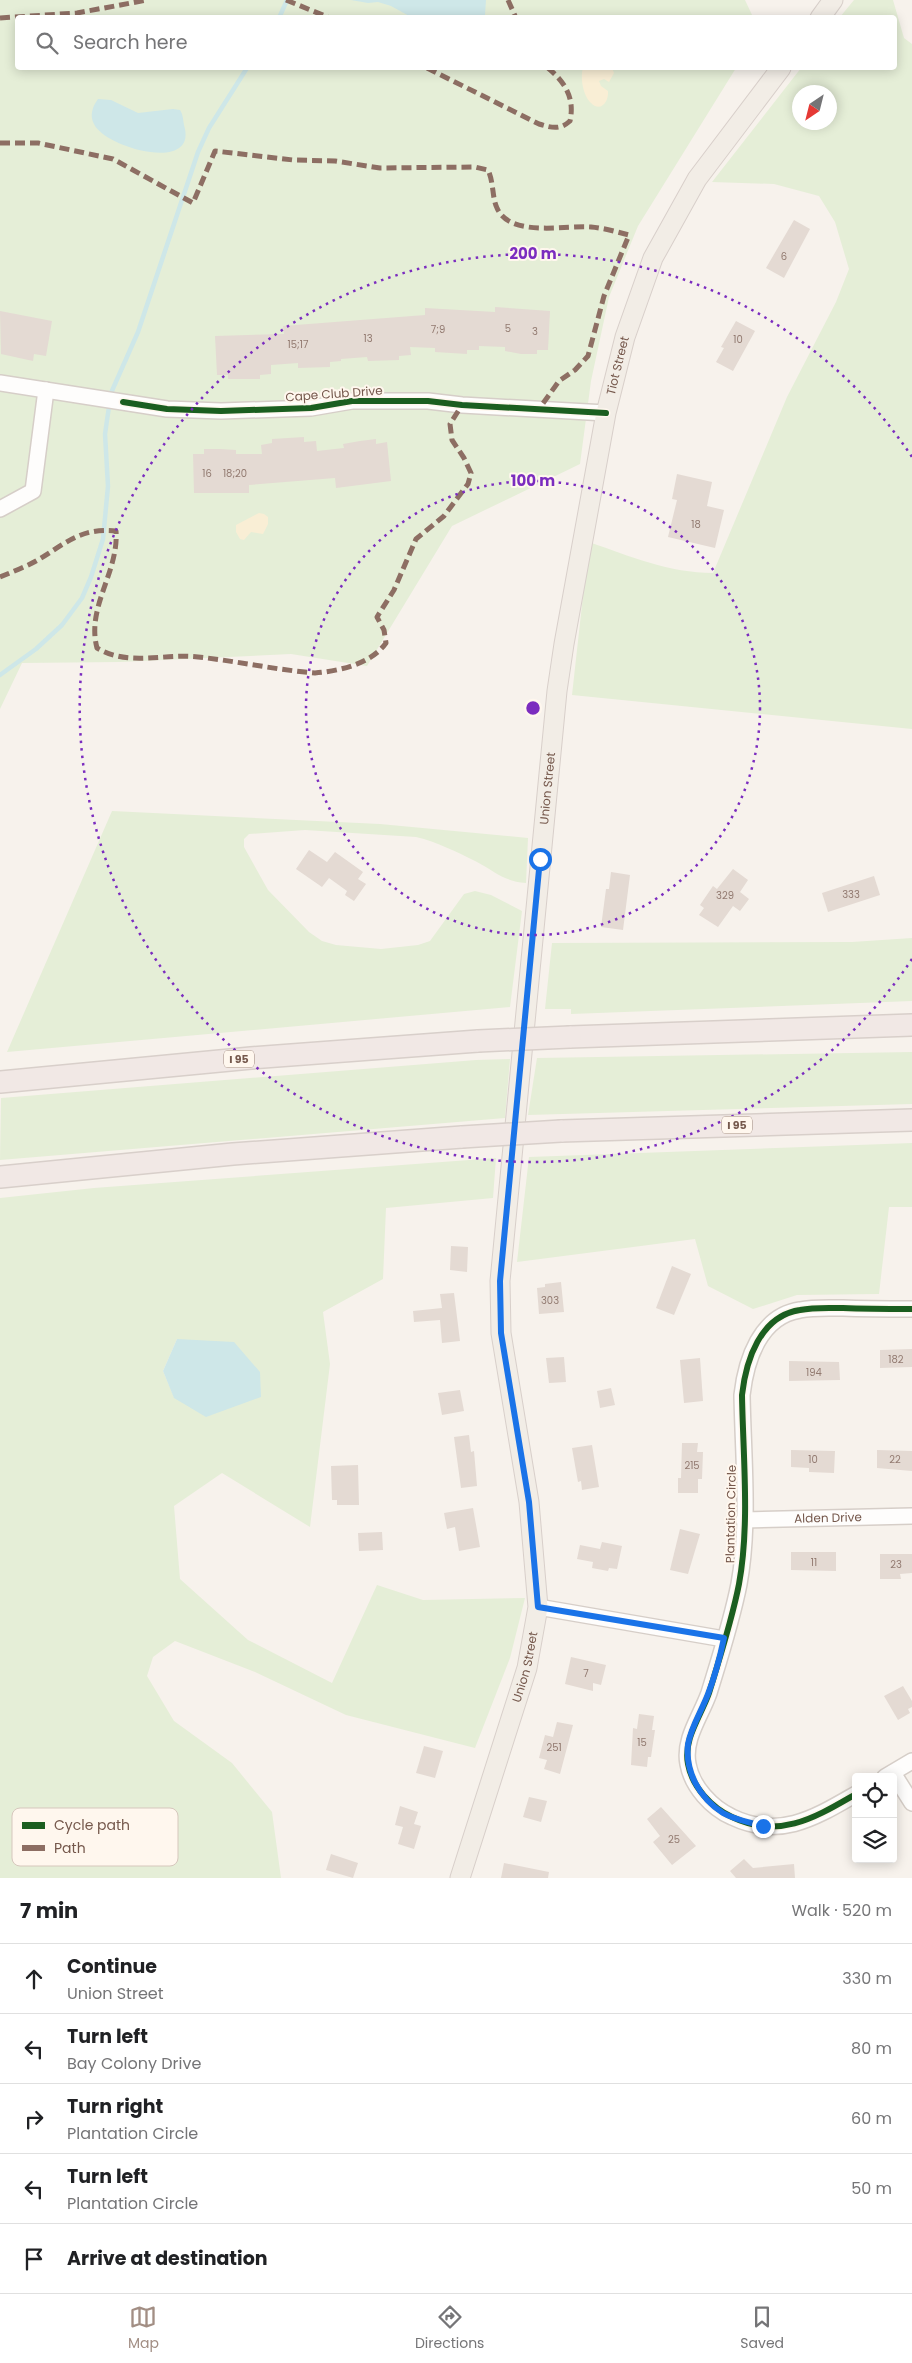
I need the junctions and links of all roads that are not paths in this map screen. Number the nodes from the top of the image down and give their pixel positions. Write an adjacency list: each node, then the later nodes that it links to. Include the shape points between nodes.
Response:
1 (833, 0): 2 (main road)
2 (822, 15)
3 (779, 70): 6 (main road, Tiot Street, via 696,180 653,258 624,342)
4 (0, 382): 5 (street, Cape Club Drive)
5 (46, 390): 6 (street, Cape Club Drive, via 167,409 221,411 311,408 352,401 428,401); 7 (street, via 32,491)
6 (606, 413): 8 (main road, Tiot Street)
7 (0, 509)
8 (556, 703): 16 (main road, Union Street, via 500,1281 501,1333 529,1502)
9 (912, 1025): 10 (highway, I 95, bridge, via 478,1041)
10 (0, 1082)
11 (912, 1120): 12 (highway, I 95, bridge, via 462,1137 224,1155)
12 (0, 1177)
13 (912, 1309): 15 (street, Plantation Circle, via 798,1310 764,1330 745,1370 742,1395)
14 (912, 1516): 15 (street, Alden Drive)
15 (744, 1520): 17 (street, Plantation Circle, via 739,1584)
16 (538, 1607): 17 (street); 23 (main road, Union Street, via 527,1668)
17 (724, 1638): 21 (street, Plantation Circle, via 708,1695 688,1742 687,1764 692,1779 706,1798 736,1819 763,1826 790,1826 821,1814)
18 (912, 1761): 19 (street)
19 (892, 1773)
20 (897, 1785): 22 (street)
21 (852, 1796)
22 (912, 1803)
23 (460, 1878)

